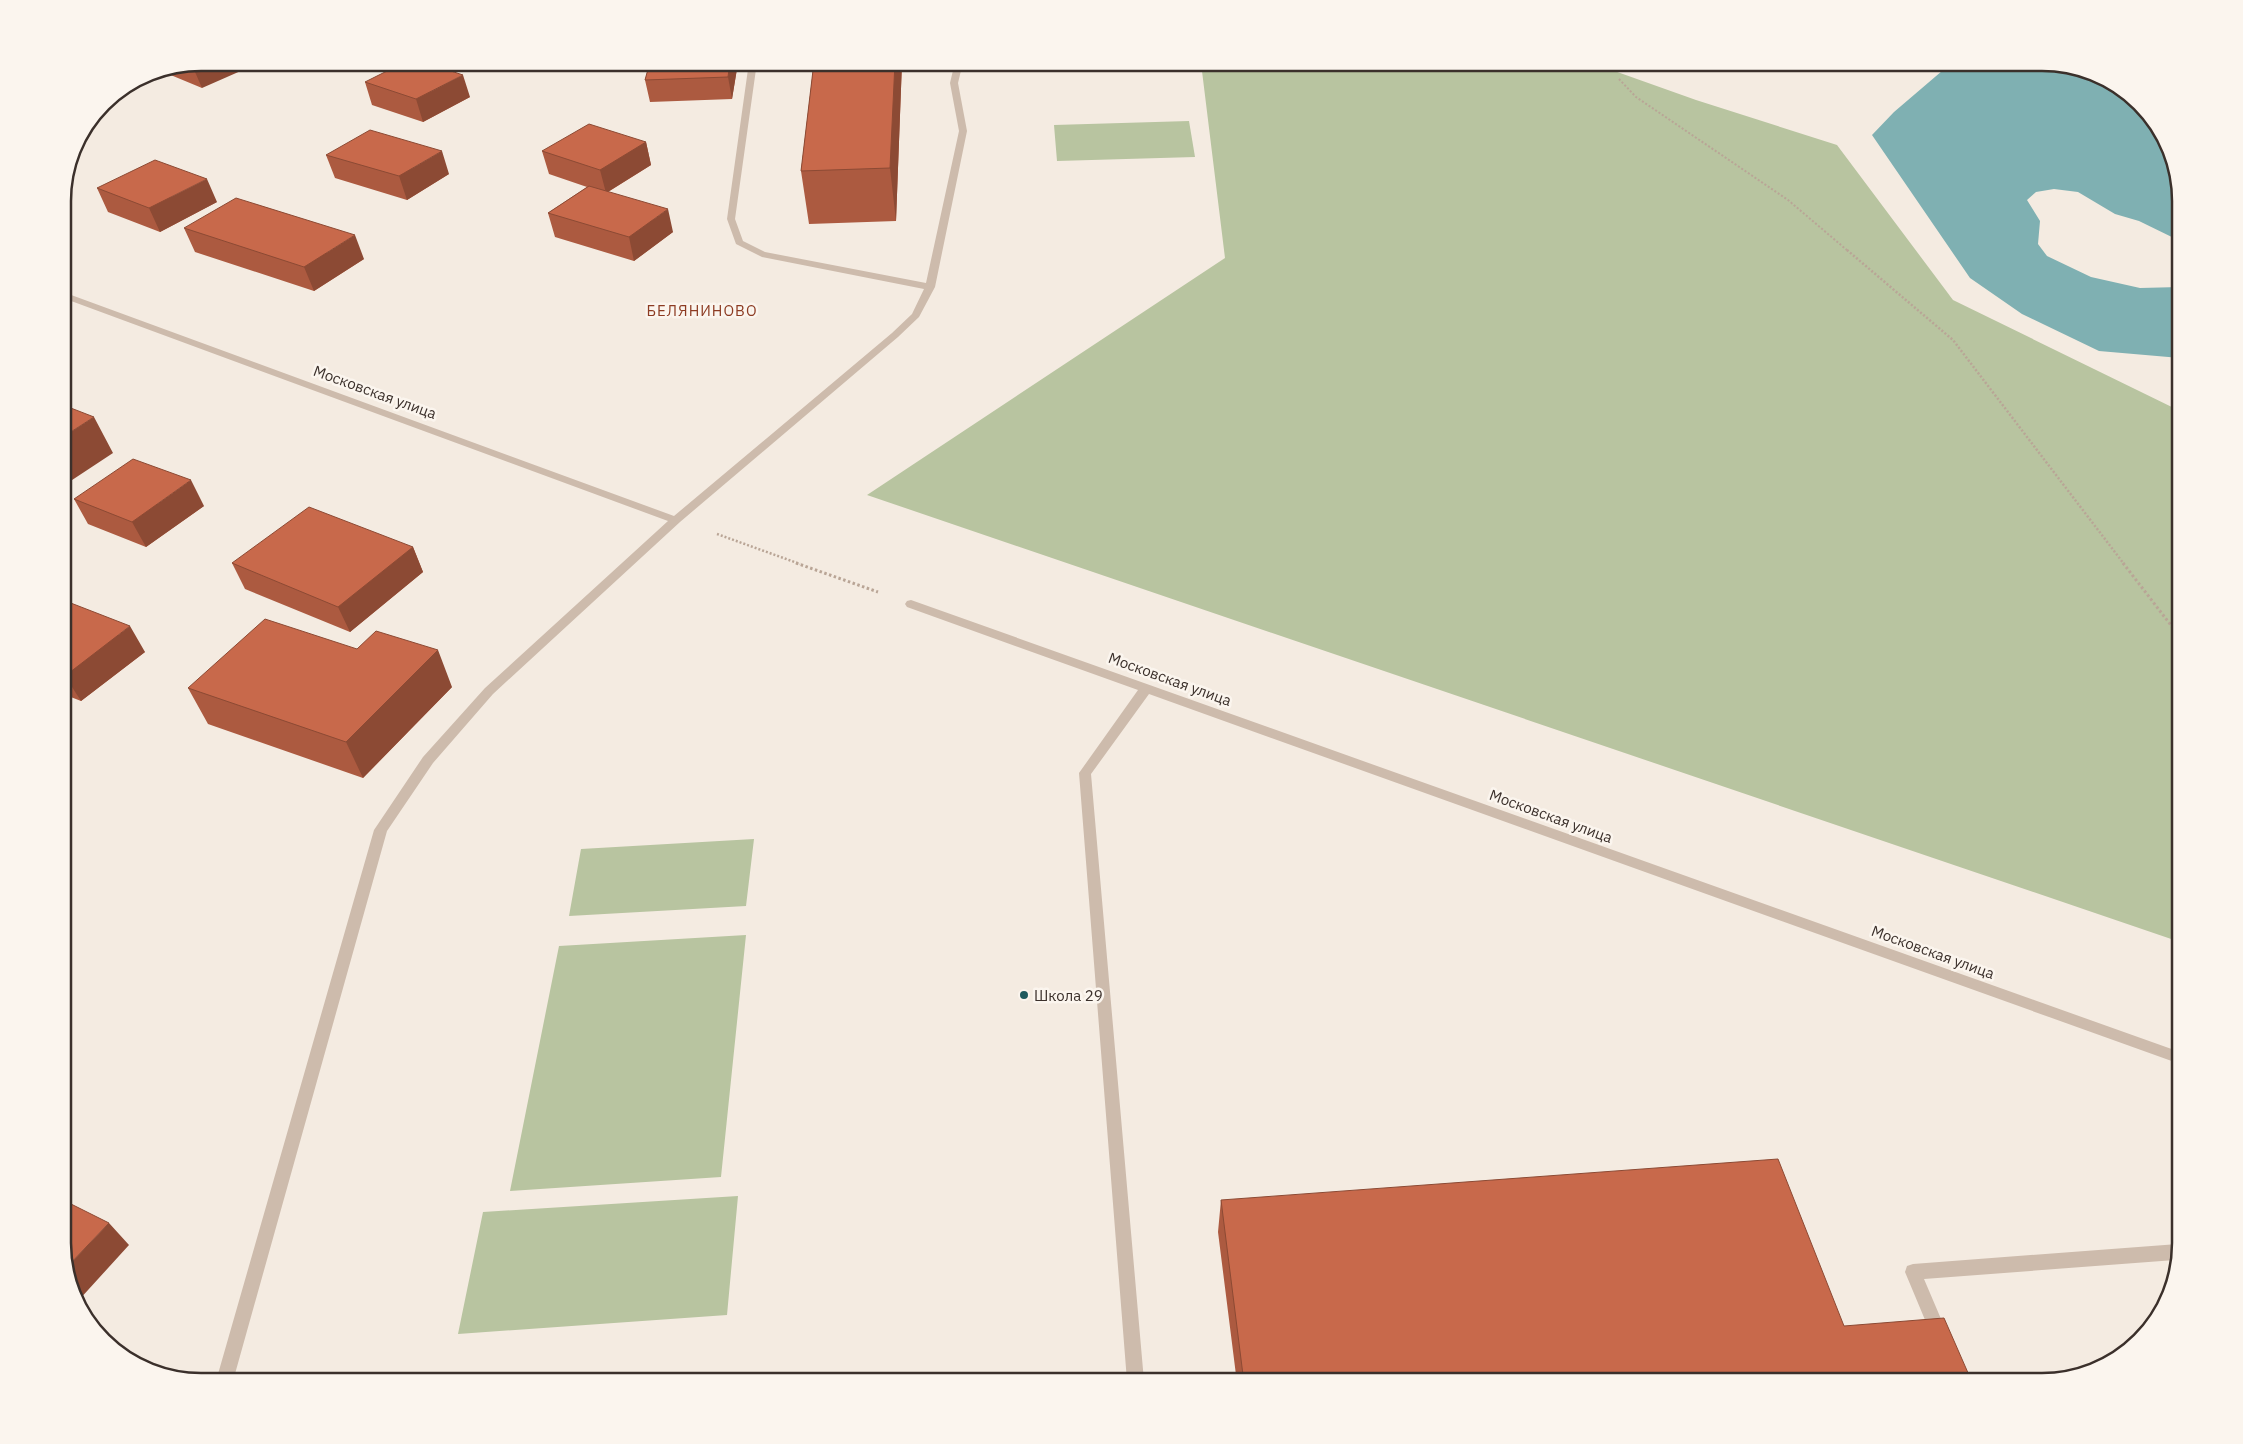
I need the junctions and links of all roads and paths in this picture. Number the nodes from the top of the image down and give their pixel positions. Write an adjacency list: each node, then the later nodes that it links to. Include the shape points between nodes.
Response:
1 (752, 71): 4 (street, via 731,218 739,242 762,254)
2 (956, 71): 4 (street, via 954,83 963,131)
3 (1619, 79): 8 (path, via 1636,97 1788,200 1953,340)
4 (930, 287): 6 (street, via 916,315 895,335)
5 (72, 298): 6 (street, Московская улица)
6 (676, 520): 7 (path); 13 (street, via 489,690 428,760 381,830)
7 (911, 604): 9 (street, Московская улица)
8 (2172, 626)
9 (1146, 688): 10 (street, Московская улица); 14 (street, via 1085,773)
10 (2172, 1055)
11 (2171, 1252): 12 (street, via 1913,1272)
12 (1944, 1345)
13 (227, 1373)
14 (1134, 1373)

